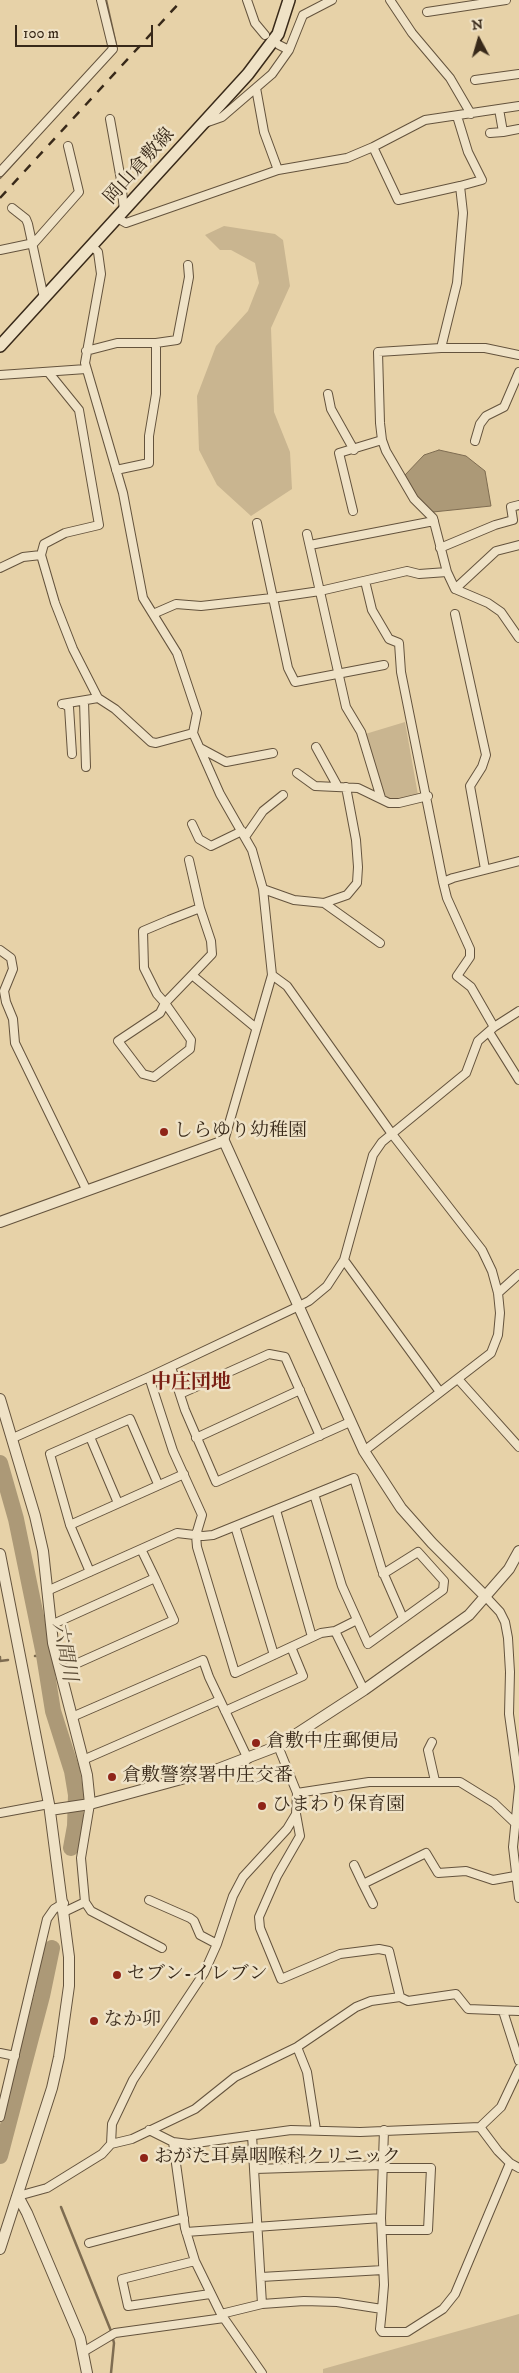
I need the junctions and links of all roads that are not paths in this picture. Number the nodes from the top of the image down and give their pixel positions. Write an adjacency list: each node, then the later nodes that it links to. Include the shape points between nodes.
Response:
1 (100, 0): 26 (street, via 112,49)
2 (247, 0): 8 (street, via 255,23)
3 (289, 0): 19 (main road, 岡山倉敷線, via 278,34)
4 (332, 0): 10 (street, via 303,15)
5 (390, 0): 16 (street, via 412,33 450,78)
6 (506, 0): 7 (street)
7 (427, 12)
8 (264, 35)
9 (279, 45): 10 (street)
10 (288, 50): 13 (street, via 272,74)
11 (519, 74): 12 (street)
12 (475, 80)
13 (256, 88): 19 (street, via 222,117); 25 (street, via 264,132)
14 (519, 106): 15 (street)
15 (499, 109): 16 (street); 21 (street)
16 (471, 114): 17 (street)
17 (457, 116): 24 (street, via 425,120); 27 (street, via 468,152 482,180)
18 (110, 119): 29 (street, via 121,180)
19 (203, 124): 29 (main road, 岡山倉敷線)
20 (519, 129): 21 (street)
21 (503, 132): 22 (street)
22 (490, 133)
23 (68, 146): 30 (street, via 79,192)
24 (373, 147): 25 (street, via 347,158); 27 (street, via 398,200)
25 (278, 170): 29 (street, via 126,223)
26 (0, 172)
27 (460, 186): 37 (street, via 463,213 457,283)
28 (12, 208): 30 (street, via 26,219)
29 (120, 214): 31 (main road, 岡山倉敷線)
30 (34, 243): 32 (street); 34 (street)
31 (92, 246): 34 (main road, 岡山倉敷線); 38 (street, via 98,252 101,274)
32 (0, 250)
33 (188, 265): 36 (street, via 190,277 177,340)
34 (44, 298): 35 (main road, 岡山倉敷線)
35 (2, 340)
36 (156, 343): 38 (street, via 117,343); 48 (street, via 156,394 149,436 149,463)
37 (441, 348): 39 (street, via 486,348); 45 (street, via 378,352)
38 (86, 351): 40 (street)
39 (519, 355)
40 (86, 369): 42 (street); 48 (street)
41 (519, 372): 46 (street, via 504,407 486,416)
42 (49, 373): 43 (street); 57 (street, via 79,410 100,525 65,533 44,544)
43 (0, 375)
44 (328, 394): 47 (street, via 331,409)
45 (382, 440): 47 (street); 51 (street, via 414,499)
46 (475, 441)
47 (354, 450): 50 (street, via 339,453)
48 (116, 470): 64 (street, via 143,598)
49 (519, 505): 56 (street, via 511,507 513,520)
50 (353, 510)
51 (434, 520): 54 (street); 56 (street)
52 (257, 523): 63 (street)
53 (307, 534): 54 (street)
54 (310, 545): 62 (street)
55 (519, 545): 61 (street, via 496,552)
56 (440, 548): 59 (street)
57 (40, 555): 58 (street, via 23,557); 69 (street, via 55,603)
58 (0, 568)
59 (447, 572): 60 (street, via 419,574 407,571); 61 (street)
60 (365, 581): 62 (street); 80 (street, via 372,610 389,639 398,643)
61 (456, 589): 66 (street, via 501,612)
62 (320, 591): 63 (street); 68 (street)
63 (272, 598): 64 (street, via 200,606 176,604); 68 (street, via 288,668 295,682)
64 (153, 614): 71 (street, via 177,653 184,672 197,713)
65 (455, 614): 86 (street, via 486,755 470,786)
66 (519, 638)
67 (384, 665): 68 (street)
68 (338, 674): 81 (street, via 346,707 361,732)
69 (98, 698): 70 (street); 71 (street, via 151,742)
70 (84, 700): 75 (street, via 62,704 69,707); 76 (street)
71 (193, 733): 73 (street)
72 (316, 747): 78 (street)
73 (200, 748): 74 (street, via 226,762); 83 (street, via 220,794)
74 (273, 753)
75 (72, 754)
76 (86, 767)
77 (297, 773): 78 (street, via 316,786)
78 (342, 787): 81 (street, via 358,788); 89 (street, via 356,840 356,883 347,895)
79 (283, 795): 83 (street, via 263,811)
80 (428, 796): 81 (street, via 400,803 389,803); 87 (street)
81 (381, 798)
82 (192, 824): 83 (street, via 199,839 211,846)
83 (244, 834): 88 (street)
84 (189, 860): 90 (street)
85 (519, 861): 86 (street)
86 (485, 869): 87 (street)
87 (444, 882): 98 (street, via 470,949 470,957 457,976 471,987)
88 (264, 889): 89 (street, via 294,900); 94 (street)
89 (324, 903): 91 (street)
90 (200, 908): 93 (street, via 212,954); 95 (street, via 143,931 144,968)
91 (380, 943)
92 (0, 950): 102 (street, via 11,958 12,964 4,991 13,1019 15,1043)
93 (192, 974): 95 (street); 97 (street)
94 (272, 975): 97 (street); 100 (street, via 287,986)
95 (165, 1003): 95 (street, via 191,1040 190,1049 154,1077 143,1074 118,1040 160,1013)
96 (519, 1011): 98 (street)
97 (256, 1028): 101 (street)
98 (491, 1029): 99 (street); 100 (street, via 478,1041 466,1073)
99 (519, 1080)
100 (392, 1134): 104 (street, via 373,1155); 106 (street, via 482,1250)
101 (224, 1141): 102 (street); 107 (street)
102 (87, 1191): 103 (street)
103 (0, 1222)
104 (344, 1260): 107 (street, via 327,1286); 112 (street)
105 (519, 1274): 106 (street)
106 (498, 1293): 110 (street, via 498,1335 491,1353)
107 (299, 1306): 108 (street); 115 (street)
108 (171, 1367): 109 (street); 113 (street)
109 (149, 1378): 119 (street); 123 (street)
110 (458, 1379): 112 (street); 121 (street)
111 (300, 1390): 113 (street, via 285,1358 269,1354); 117 (street); 120 (street)
112 (440, 1392): 122 (street)
113 (180, 1394): 120 (street)
114 (0, 1399): 116 (street)
115 (350, 1422): 117 (street); 122 (street)
116 (4, 1423): 119 (street)
117 (320, 1436): 120 (street, via 216,1482)
118 (90, 1437): 124 (street, via 130,1419); 126 (street); 128 (street, via 50,1454)
119 (13, 1438): 137 (street, via 43,1551)
120 (196, 1438)
121 (519, 1447)
122 (364, 1451): 138 (street, via 401,1508)
123 (184, 1474): 124 (street); 130 (street, via 202,1514)
124 (158, 1484): 126 (street)
125 (314, 1494): 127 (street); 135 (street, via 354,1478); 140 (street, via 342,1586)
126 (118, 1502): 128 (street)
127 (276, 1510): 129 (street); 143 (street)
128 (70, 1524): 134 (street)
129 (235, 1526): 130 (street, via 214,1535); 145 (street)
130 (196, 1535): 131 (street, via 177,1533); 145 (street, via 235,1673)
131 (141, 1549): 134 (street); 136 (street)
132 (519, 1551): 138 (street)
133 (0, 1554): 159 (street)
134 (90, 1572): 137 (street)
135 (383, 1574): 139 (street); 139 (street, via 418,1552 444,1581 443,1590)
136 (155, 1578): 141 (street); 146 (street, via 174,1620)
137 (47, 1591): 141 (street)
138 (486, 1597): 147 (street, via 469,1615); 156 (street, via 500,1612 508,1638 509,1714)
139 (403, 1618): 140 (street, via 368,1644)
140 (357, 1620): 142 (street)
141 (51, 1625): 146 (street)
142 (335, 1631): 143 (street); 147 (street)
143 (312, 1637): 144 (street)
144 (291, 1647): 145 (street); 149 (street, via 303,1676)
145 (274, 1655)
146 (60, 1671): 150 (street)
147 (364, 1690): 152 (street)
148 (220, 1700): 149 (street); 150 (street, via 203,1660); 154 (street)
149 (225, 1711): 153 (street)
150 (72, 1717): 154 (street)
151 (432, 1742): 155 (street, via 428,1750)
152 (278, 1746): 153 (street); 157 (street)
153 (248, 1759): 158 (street)
154 (83, 1760): 158 (street, via 87,1776)
155 (436, 1781): 157 (street, via 369,1782); 162 (street, via 460,1782 494,1803)
156 (519, 1787): 162 (street)
157 (297, 1793): 161 (street)
158 (87, 1804): 159 (street); 168 (street, via 81,1858)
159 (49, 1807): 160 (street); 170 (street)
160 (0, 1813)
161 (296, 1814): 171 (street, via 287,1829 243,1877); 173 (street, via 300,1836 259,1917 260,1928 281,1979 340,1954 379,1949 389,1951)
162 (515, 1822): 164 (street)
163 (354, 1865): 165 (street)
164 (517, 1879): 165 (street, via 493,1880 466,1871 438,1873 426,1853); 166 (street)
165 (363, 1884): 169 (street)
166 (519, 1898)
167 (148, 1900): 171 (street, via 190,1918 200,1935)
168 (85, 1902): 170 (street); 172 (street, via 91,1911)
169 (374, 1904)
170 (64, 1907): 178 (street, via 54,1909 47,1919); 193 (street, via 69,1957 66,2019 52,2088)
171 (217, 1944): 188 (street, via 204,1973 133,2080 112,2124)
172 (162, 1948)
173 (400, 1997): 175 (street, via 408,2001 456,1994 468,2009); 176 (street, via 356,2007)
174 (519, 2011): 175 (street)
175 (503, 2012): 179 (street)
176 (296, 2047): 183 (street, via 235,2077 195,2109); 184 (street, via 307,2072)
177 (0, 2053): 178 (street)
178 (15, 2056): 181 (street)
179 (519, 2061)
180 (519, 2069): 182 (street, via 501,2107)
181 (0, 2118)
182 (480, 2127): 185 (street); 189 (street)
183 (149, 2130): 187 (street); 188 (street, via 132,2139)
184 (316, 2130): 185 (street); 186 (street)
185 (384, 2130): 190 (street)
186 (252, 2136): 187 (street, via 189,2144); 192 (street)
187 (174, 2142): 195 (street)
188 (111, 2144): 193 (street, via 102,2154 47,2188)
189 (510, 2163): 191 (street); 208 (street, via 467,2269 455,2294 443,2309 407,2332 382,2332)
190 (383, 2167): 192 (street); 196 (street); 199 (street, via 431,2168 428,2230)
191 (519, 2168)
192 (255, 2169): 198 (street)
193 (18, 2196): 194 (street); 210 (street)
194 (10, 2218): 197 (street); 202 (street)
195 (184, 2218): 200 (street); 201 (street)
196 (381, 2218): 198 (street); 199 (street)
197 (0, 2224)
198 (259, 2227): 200 (street); 205 (street)
199 (382, 2230): 204 (street)
200 (186, 2232): 203 (street)
201 (89, 2242)
202 (0, 2250)
203 (195, 2261): 206 (street); 206 (street, via 122,2279 128,2306)
204 (384, 2270): 205 (street); 208 (street)
205 (261, 2276): 207 (street)
206 (210, 2294): 209 (street)
207 (262, 2304): 208 (street, via 337,2302); 209 (street)
208 (382, 2309)
209 (222, 2316): 210 (street, via 115,2333); 212 (street)
210 (83, 2352): 211 (street)
211 (87, 2373)
212 (262, 2373)

